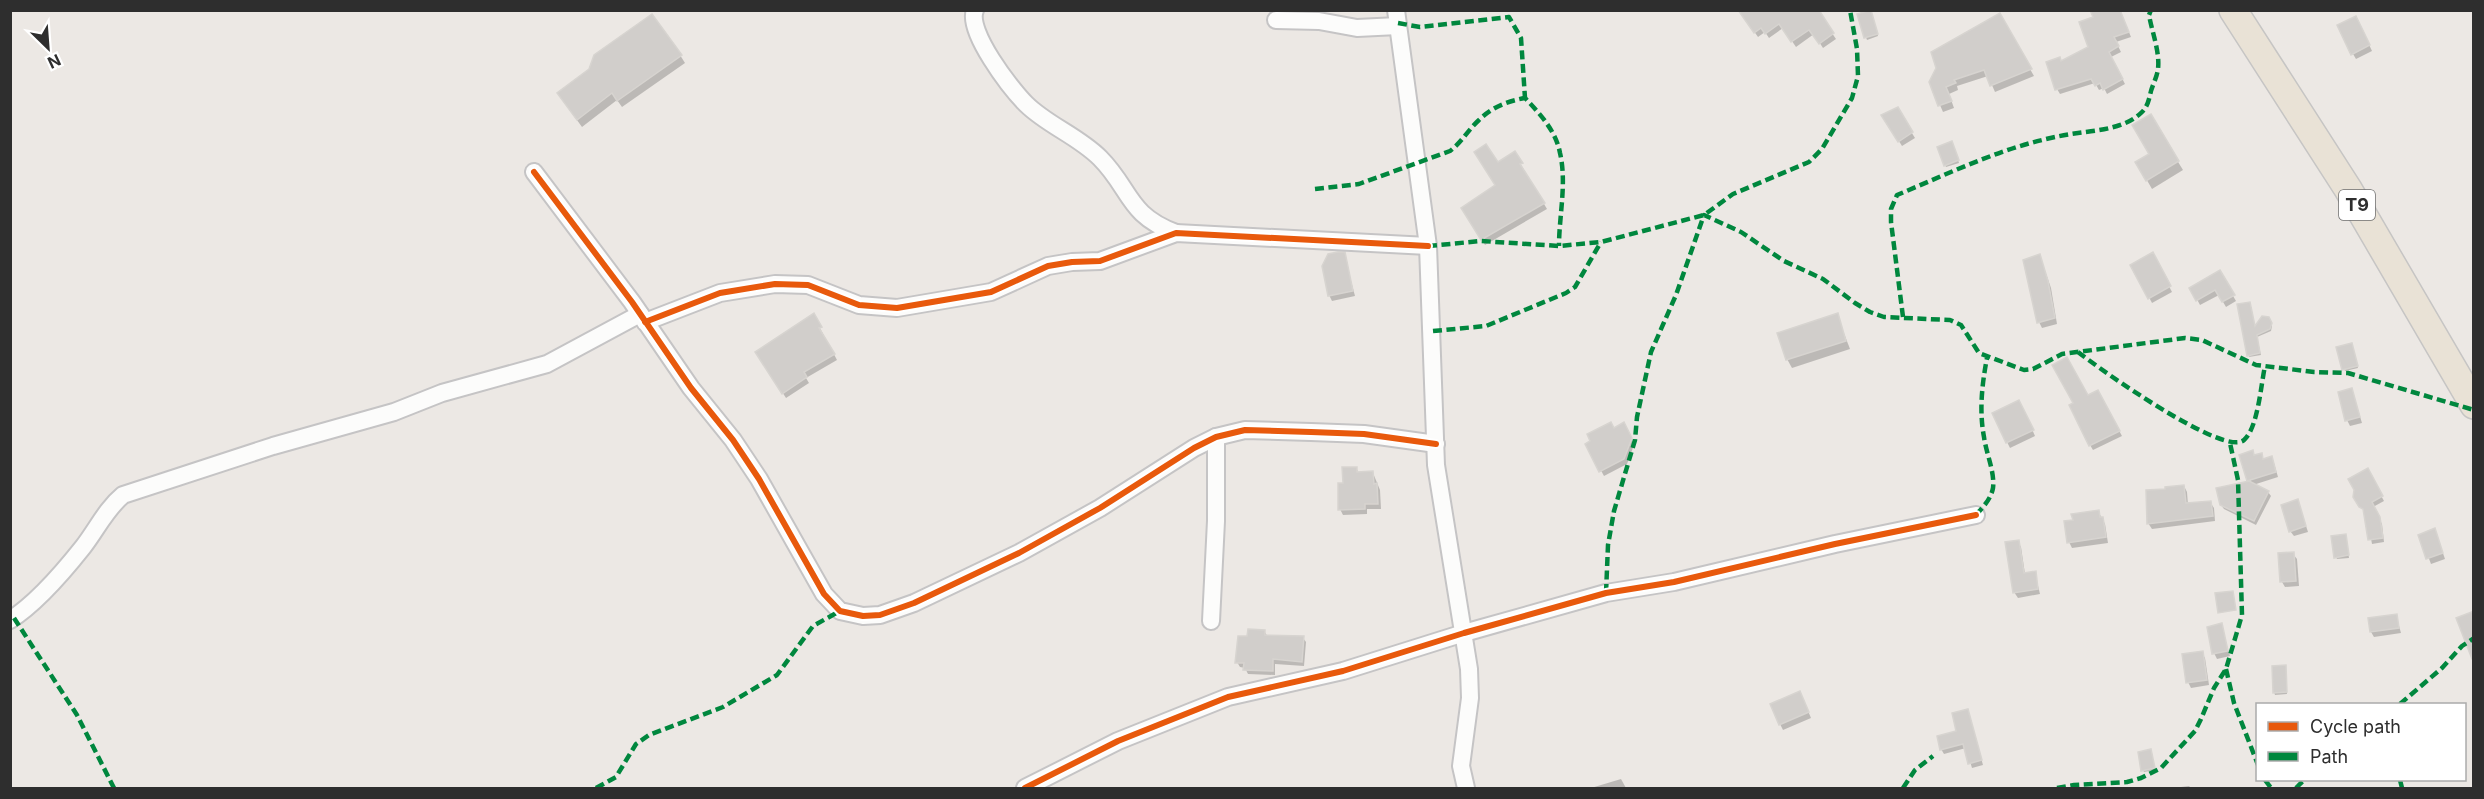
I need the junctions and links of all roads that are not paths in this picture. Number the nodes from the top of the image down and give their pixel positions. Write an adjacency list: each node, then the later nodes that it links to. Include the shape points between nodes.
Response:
1 (975, 10): 6 (street, via 974,25 993,62 1026,104 1100,158 1138,211 1157,226)
2 (2233, 10): 9 (highway, T9, via 2348,189)
3 (1397, 18): 4 (street, via 1357,28 1318,21); 7 (street)
4 (1276, 20)
5 (534, 172): 8 (street)
6 (1176, 233): 7 (street); 8 (street, via 1100,261 1048,266 990,292 897,308 859,305 808,285 775,284 720,293)
7 (1428, 246): 11 (street)
8 (643, 318): 10 (street, via 691,388 740,449 824,594 840,611 863,616 880,615 914,603 1018,553); 13 (street, via 547,364 442,393 394,412 123,495 59,576)
9 (2474, 405)
10 (1216, 437): 11 (street, via 1245,430 1311,432 1364,434); 14 (street)
11 (1436, 444): 15 (street, via 1436,465)
12 (1976, 515): 15 (street, via 1674,582 1606,593)
13 (10, 620)
14 (1211, 621)
15 (1464, 633): 16 (street, via 1343,671 1228,697 1118,741); 17 (street, via 1470,698 1461,766)
16 (1025, 789)
17 (1466, 789)

